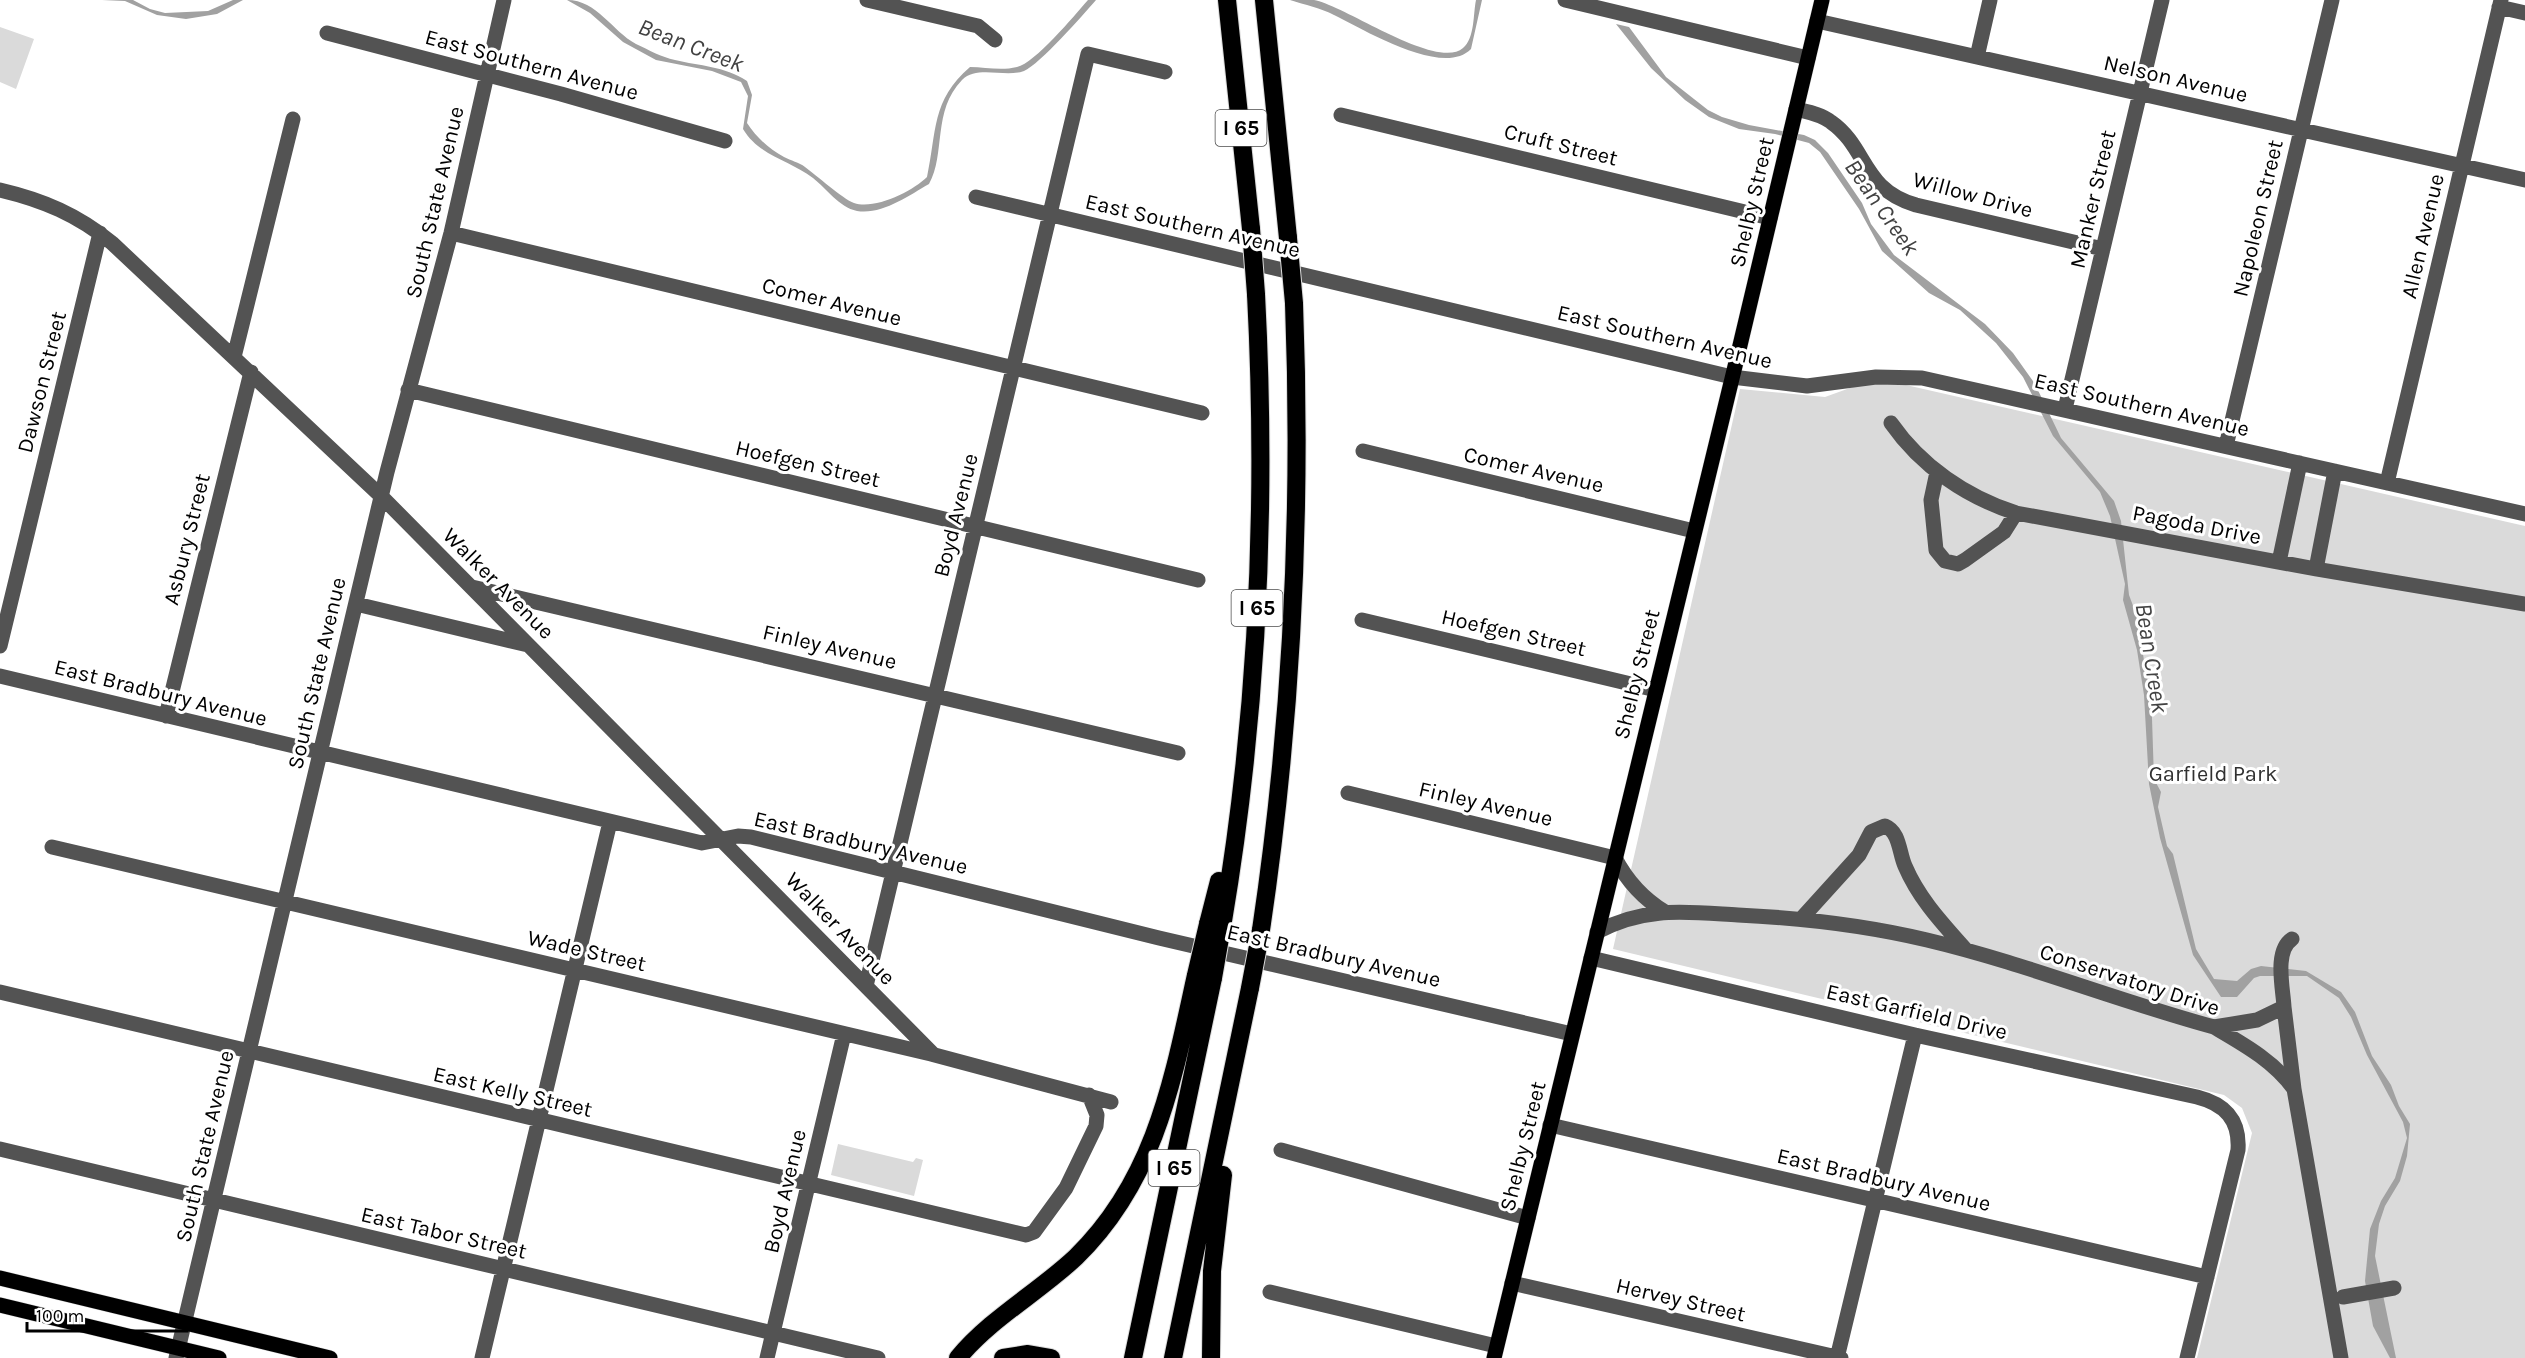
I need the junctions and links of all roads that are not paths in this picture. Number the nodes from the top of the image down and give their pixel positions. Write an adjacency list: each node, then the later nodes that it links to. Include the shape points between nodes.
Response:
1 (867, 0): 14 (street, via 978,27)
2 (1227, 0): 82 (highway, I 65, bridge, via 1256,294 1260,499 1253,679 1244,777)
3 (1264, 0): 88 (highway, I 65, bridge, via 1294,303 1298,432 1296,566 1283,762 1261,930)
4 (1565, 0): 16 (street)
5 (1822, 0): 12 (main road, Shelby Street)
6 (1990, 0): 15 (street)
7 (2162, 0): 19 (street, Manker Street)
8 (2332, 0): 23 (street, Napoleon Street)
9 (2500, 3): 11 (street); 25 (street, Allen Avenue)
10 (503, 5): 18 (street, South State Avenue)
11 (2525, 13)
12 (1817, 21): 15 (street, Nelson Avenue); 16 (main road, Shelby Street)
13 (327, 33): 18 (street, East Southern Avenue)
14 (995, 40)
15 (1977, 57): 19 (street, Nelson Avenue)
16 (1808, 58): 20 (main road, Shelby Street)
17 (1165, 72): 29 (street, Boyd Avenue, via 1088,54)
18 (487, 74): 24 (street, East Southern Avenue); 32 (street, South State Avenue)
19 (2140, 93): 23 (street, Nelson Avenue); 33 (street, Manker Street)
20 (1795, 114): 30 (main road, Shelby Street); 33 (street, Willow Drive, via 1822,116 1837,127 1847,136 1871,176 1898,198)
21 (1341, 115): 30 (street, Cruft Street)
22 (293, 119): 34 (street)
23 (2301, 130): 25 (street, Nelson Avenue); 42 (street, Napoleon Street)
24 (725, 141)
25 (2462, 166): 26 (street, Nelson Avenue); 47 (street, Allen Avenue)
26 (2525, 180)
27 (0, 190): 31 (street, Walker Avenue, via 50,204)
28 (976, 197): 29 (street, East Southern Avenue)
29 (1049, 214): 35 (street, Boyd Avenue); 37 (street, East Southern Avenue)
30 (1770, 218): 37 (main road, Shelby Street)
31 (100, 233): 34 (street, Walker Avenue); 61 (street, Dawson Street)
32 (451, 233): 35 (street, Comer Avenue); 38 (street, South State Avenue)
33 (2103, 249): 39 (street, Manker Street)
34 (234, 357): 36 (street, Walker Avenue)
35 (1014, 368): 40 (street, Comer Avenue); 51 (street, Boyd Avenue)
36 (250, 372): 48 (street, Walker Avenue); 65 (street, Asbury Street)
37 (1732, 377): 39 (street, East Southern Avenue, via 1807,386 1907,376); 52 (main road, Shelby Street)
38 (408, 390): 48 (street, South State Avenue); 51 (street, Hoefgen Street)
39 (2059, 408): 42 (street, East Southern Avenue)
40 (1202, 413)
41 (1891, 423): 46 (street, Pagoda Drive, via 1913,451)
42 (2226, 446): 44 (street, East Southern Avenue)
43 (1363, 451): 52 (street, Comer Avenue)
44 (2300, 463): 45 (street, East Southern Avenue); 53 (street)
45 (2335, 471): 47 (street, East Southern Avenue); 54 (street)
46 (1937, 472): 49 (street, Pagoda Drive, via 1993,505); 49 (street, via 1932,487 1932,510 1936,550 1945,561 1958,564 1965,560 2004,532)
47 (2387, 483): 50 (street, East Southern Avenue)
48 (382, 497): 56 (street, Walker Avenue); 57 (street, South State Avenue)
49 (2016, 513): 53 (street, Pagoda Drive)
50 (2525, 514)
51 (976, 526): 55 (street, Hoefgen Street); 64 (street, Boyd Avenue)
52 (1694, 531): 63 (main road, Shelby Street)
53 (2279, 562): 54 (street, Pagoda Drive)
54 (2316, 569): 58 (street, Pagoda Drive)
55 (1198, 580)
56 (471, 586): 60 (street, Walker Avenue); 64 (street, Finley Avenue)
57 (356, 604): 60 (street); 66 (street, South State Avenue)
58 (2525, 604)
59 (1362, 620): 63 (street, Hoefgen Street)
60 (528, 645): 70 (street, Walker Avenue)
61 (0, 646)
62 (0, 676): 65 (street, East Bradbury Avenue)
63 (1656, 690): 72 (main road, Shelby Street)
64 (935, 694): 67 (street, Finley Avenue); 73 (street, Boyd Avenue)
65 (166, 716): 66 (street, East Bradbury Avenue)
66 (320, 753): 69 (street, East Bradbury Avenue); 74 (street, South State Avenue)
67 (1178, 753)
68 (1347, 793): 72 (street, Finley Avenue)
69 (610, 822): 70 (street, East Bradbury Avenue, via 702,843); 81 (street)
70 (723, 840): 73 (street, East Bradbury Avenue, via 751,837); 83 (street, Walker Avenue)
71 (52, 847): 74 (street, Wade Street)
72 (1615, 858): 75 (street, via 1632,886); 77 (main road, Shelby Street)
73 (892, 871): 83 (street, Boyd Avenue); 89 (street, East Bradbury Avenue)
74 (285, 903): 81 (street, Wade Street); 91 (street, South State Avenue)
75 (1665, 912): 76 (street, Conservatory Drive); 77 (street, Conservatory Drive, via 1620,920)
76 (1801, 918): 79 (street, Conservatory Drive, via 1867,927); 79 (street, via 1858,855 1871,832 1885,826 1896,835 1904,864 1924,900)
77 (1597, 932): 80 (main road, Shelby Street)
78 (2292, 939): 85 (street, via 2282,957)
79 (1966, 950): 86 (street, Conservatory Drive)
80 (1591, 958): 89 (main road, Shelby Street); 90 (street, East Garfield Drive)
81 (575, 971): 87 (street, Wade Street); 96 (street)
82 (1205, 976): 121 (highway, via 1158,1128 1125,1197 1077,1256); 124 (highway, I 65)
83 (866, 986): 92 (street, Walker Avenue)
84 (0, 992): 91 (street, East Kelly Street)
85 (2284, 1000): 86 (street, via 2257,1020); 93 (street)
86 (2214, 1027): 93 (street, Conservatory Drive, via 2260,1056)
87 (844, 1034): 92 (street, Wade Street); 100 (street, Boyd Avenue)
88 (1241, 1034): 125 (highway, I 65); 126 (highway, via 1213,1256)
89 (1572, 1034): 97 (main road, Shelby Street)
90 (1915, 1035): 101 (street); 105 (street, East Garfield Drive, via 2206,1099 2222,1107 2231,1115 2238,1150)
91 (249, 1052): 96 (street, East Kelly Street); 102 (street, South State Avenue)
92 (933, 1054): 94 (street, Wade Street)
93 (2294, 1089): 129 (street)
94 (1089, 1095): 95 (street, Wade Street); 100 (street, East Kelly Street, via 1097,1114 1096,1126 1072,1176 1034,1232 1026,1235)
95 (1112, 1102)
96 (539, 1120): 100 (street, East Kelly Street); 104 (street)
97 (1550, 1125): 101 (street, East Bradbury Avenue); 103 (main road, Shelby Street)
98 (0, 1149): 102 (street, East Tabor Street)
99 (1281, 1150): 103 (street)
100 (809, 1184): 113 (street, Boyd Avenue)
101 (1875, 1200): 105 (street, East Bradbury Avenue); 127 (street)
102 (214, 1201): 104 (street, East Tabor Street); 112 (street, South State Avenue)
103 (1528, 1218): 107 (main road, Shelby Street)
104 (504, 1269): 113 (street, East Tabor Street); 118 (street)
105 (2207, 1277): 128 (street)
106 (0, 1278): 112 (main road)
107 (1512, 1283): 114 (main road, Shelby Street); 127 (street, Hervey Street)
108 (2390, 1289): 110 (street)
109 (1269, 1292): 114 (street)
110 (2350, 1295)
111 (0, 1305): 115 (main road)
112 (184, 1323): 115 (street, South State Avenue); 117 (main road)
113 (773, 1333): 119 (street, Boyd Avenue); 120 (street, East Tabor Street)
114 (1495, 1352)
115 (177, 1353): 116 (main road)
116 (219, 1358)
117 (330, 1358)
118 (482, 1358)
119 (767, 1358)
120 (878, 1358)
121 (958, 1358)
122 (1003, 1358): 123 (highway, via 1028,1354)
123 (1051, 1358)
124 (1134, 1358)
125 (1173, 1358)
126 (1210, 1358)
127 (1839, 1358)
128 (2187, 1358)
129 (2341, 1358)

